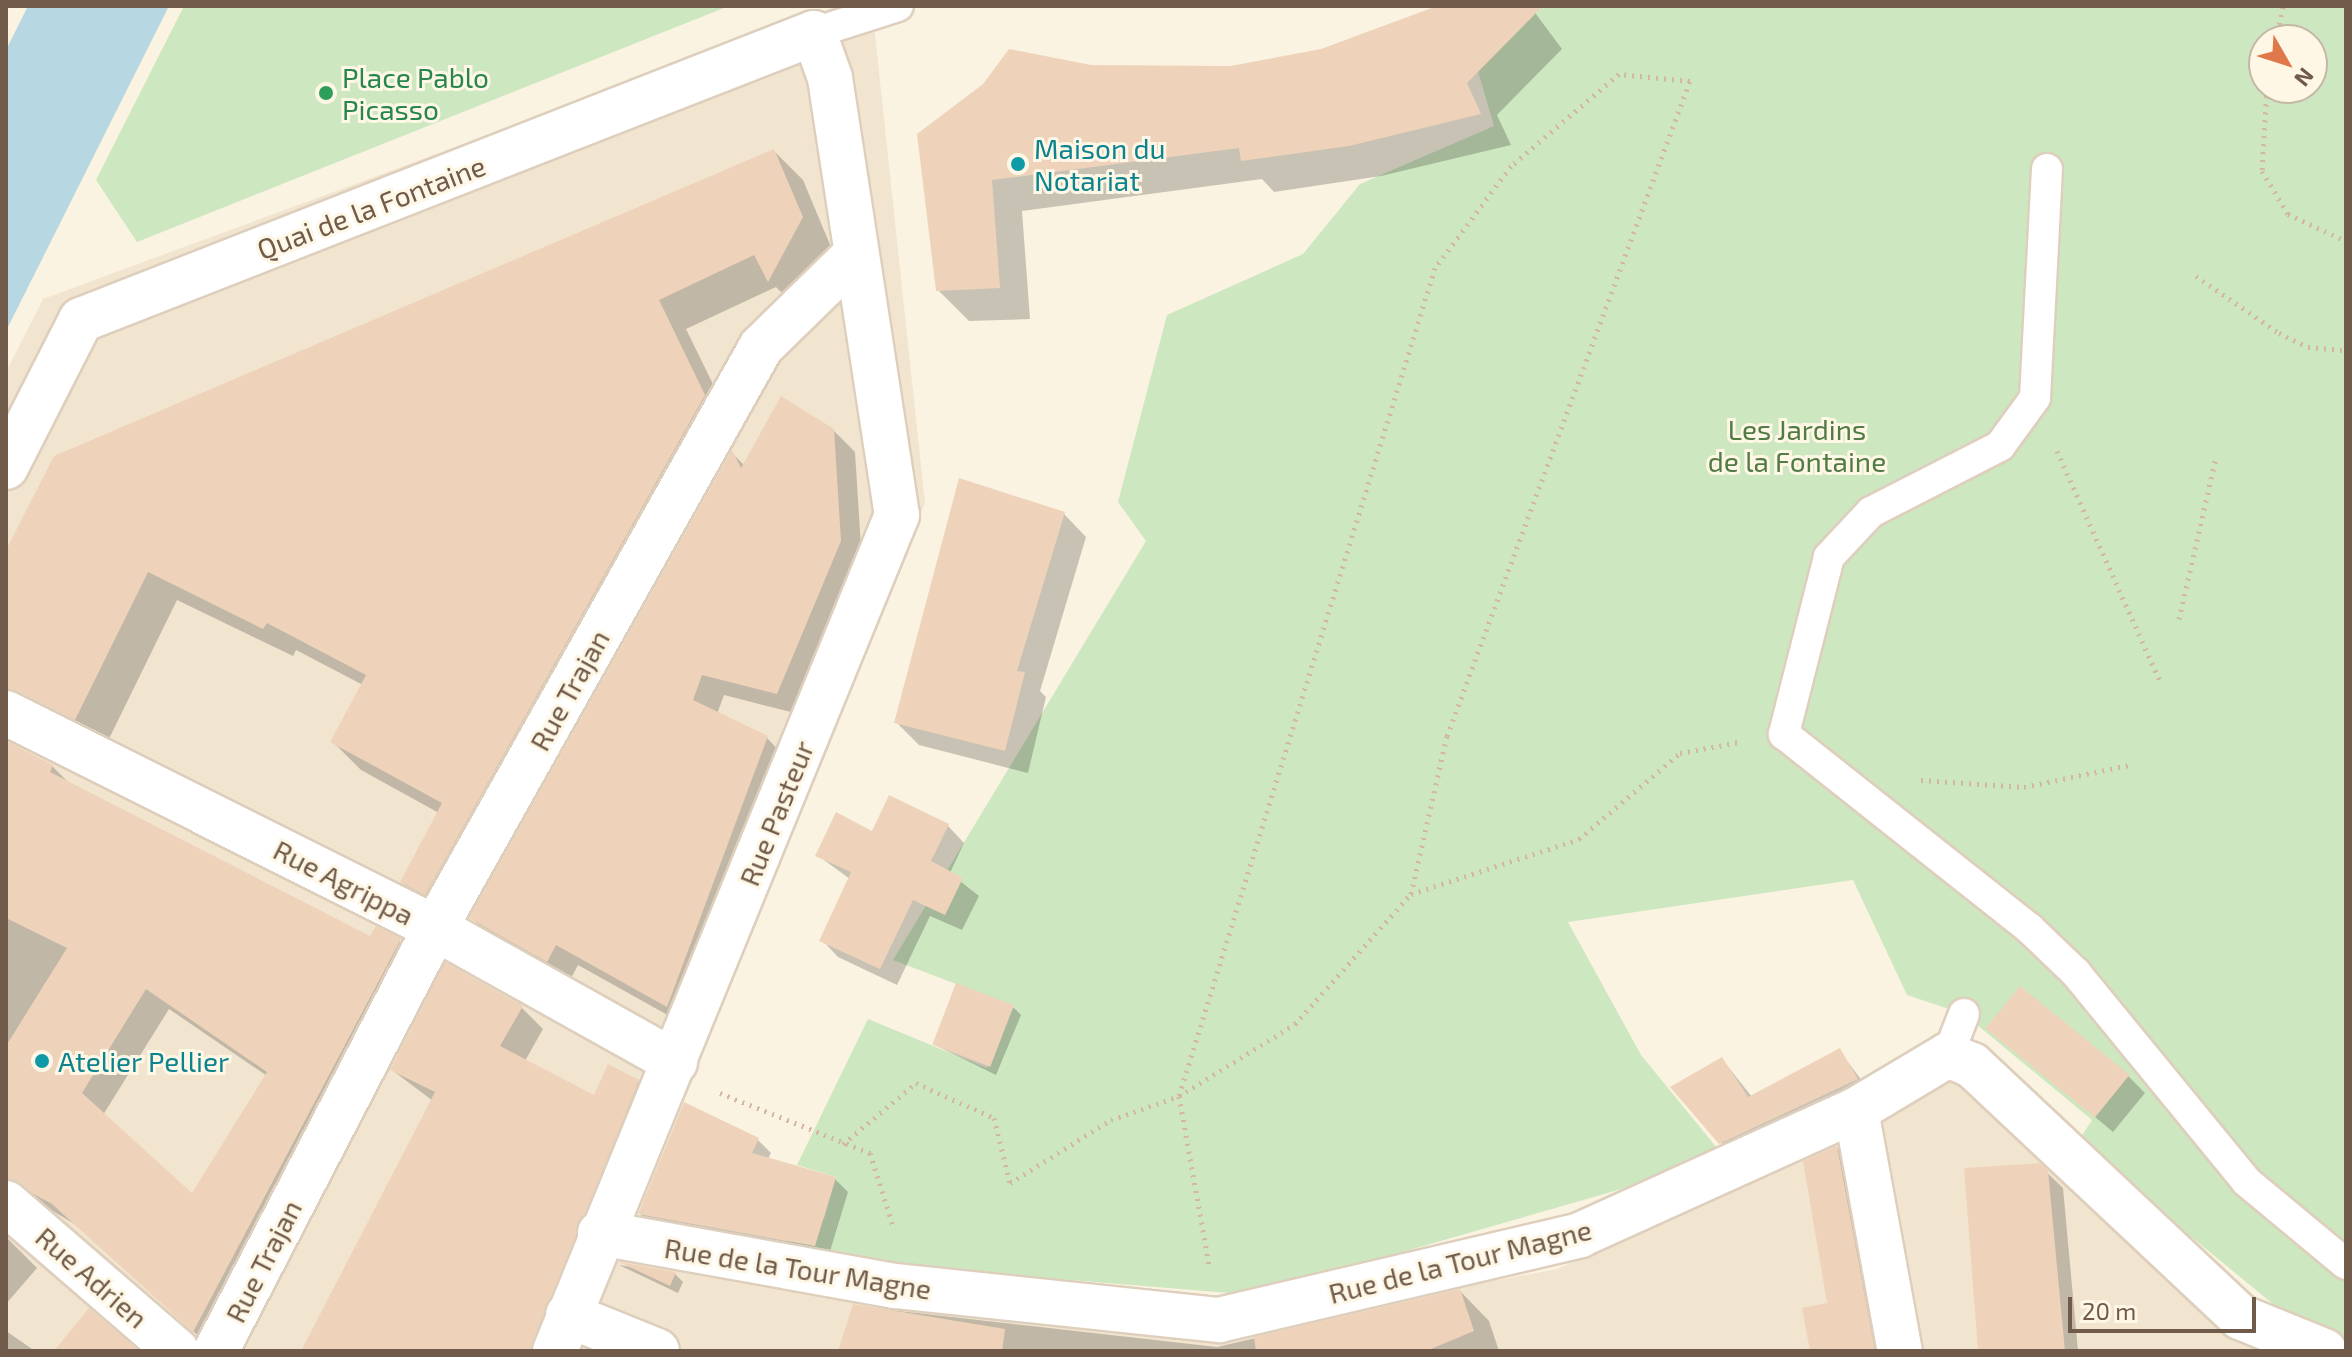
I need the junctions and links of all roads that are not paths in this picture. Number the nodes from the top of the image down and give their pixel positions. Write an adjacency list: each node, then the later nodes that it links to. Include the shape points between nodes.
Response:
1 (898, 6): 2 (lane)
2 (814, 33): 4 (street, via 830,78); 5 (street, Quai de la Fontaine, via 81,320)
3 (2047, 169): 14 (lane, via 2035,398 2000,446 1871,512 1829,557 1784,734 2030,929 2076,973 2246,1181)
4 (852, 258): 7 (street, Rue Trajan, via 761,347); 10 (street, Rue Pasteur, via 897,515)
5 (6, 467)
6 (6, 713): 7 (street, Rue Agrippa)
7 (435, 928): 10 (street, Rue Agrippa); 17 (street, Rue Trajan)
8 (1964, 1014): 9 (lane)
9 (1948, 1055): 11 (street, Rue de la Tour Magne); 20 (street, via 1972,1065 2240,1317)
10 (673, 1068): 13 (street, Rue Pasteur)
11 (1856, 1110): 13 (street, Rue de la Tour Magne, via 1580,1235 1219,1320 895,1286); 19 (street)
12 (6, 1203): 16 (street, Rue Adrien)
13 (600, 1233): 15 (street, Rue Pasteur)
14 (2346, 1264)
15 (562, 1333): 18 (street)
16 (177, 1351)
17 (216, 1351)
18 (657, 1351)
19 (1900, 1351)
20 (2324, 1351)

